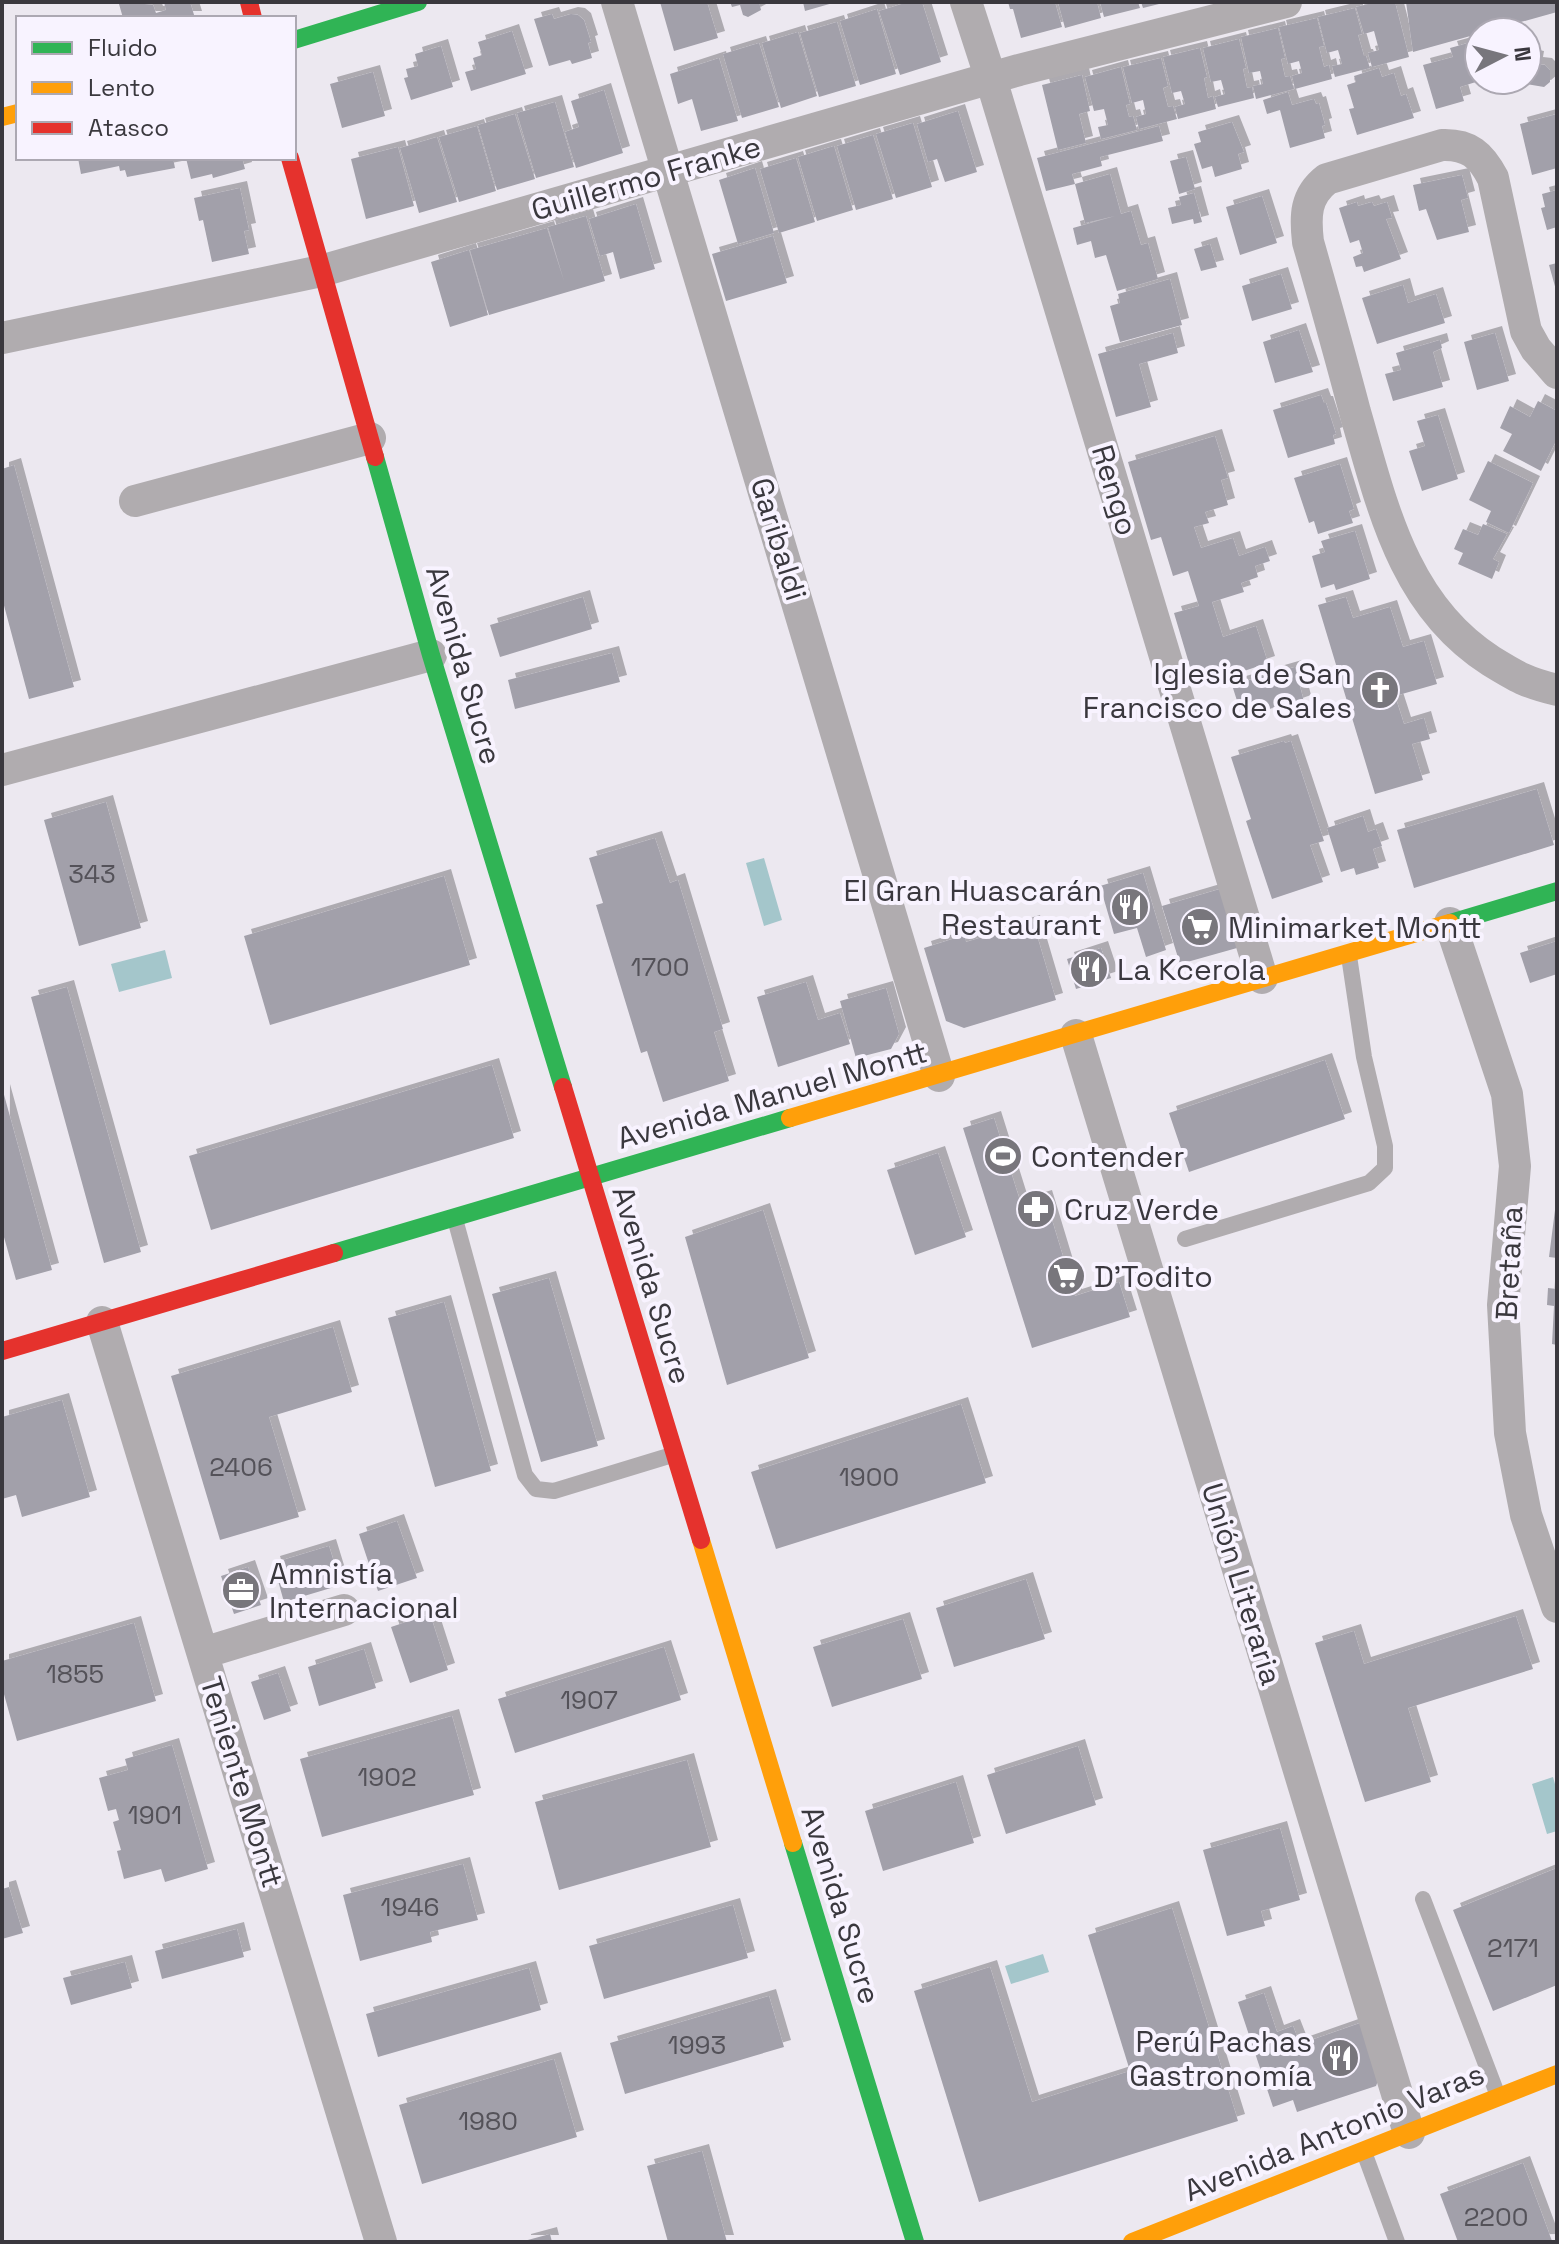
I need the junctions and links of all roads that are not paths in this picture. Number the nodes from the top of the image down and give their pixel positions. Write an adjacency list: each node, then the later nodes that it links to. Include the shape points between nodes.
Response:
1 (418, 2): 5 (street)
2 (617, 2): 8 (street, Garibaldi)
3 (966, 2): 6 (street, Rengo)
4 (1286, 2): 6 (street, Guillermo Franke)
5 (296, 39)
6 (991, 79): 8 (street, Guillermo Franke); 20 (street, Rengo)
7 (291, 160): 9 (street, Avenida Sucre)
8 (667, 171): 9 (street, Guillermo Franke); 22 (street, Garibaldi)
9 (321, 271): 10 (street, Guillermo Franke); 12 (street, Avenida Sucre)
10 (2, 338)
11 (1557, 373): 15 (street, via 1526,331 1493,178 1471,149 1442,145 1327,179 1314,189 1305,221 1308,242 1386,520 1423,595 1468,646 1528,684)
12 (370, 438): 13 (street); 14 (street, Avenida Sucre)
13 (135, 501)
14 (431, 655): 16 (street); 23 (street, Avenida Sucre)
15 (1557, 690)
16 (2, 770)
17 (1557, 891): 18 (street, Avenida Manuel Montt)
18 (1450, 923): 19 (street, Avenida Manuel Montt); 29 (street, Bretaña, via 1507,1094 1515,1166 1503,1305 1510,1433 1526,1515)
19 (1349, 954): 20 (street, Avenida Manuel Montt); 25 (lane, via 1385,1168 1369,1183)
20 (1262, 978): 21 (street, Avenida Manuel Montt)
21 (1076, 1035): 22 (street, Avenida Manuel Montt); 35 (street, Unión Literaria)
22 (939, 1076): 23 (street, Avenida Manuel Montt)
23 (590, 1176): 24 (street, Avenida Manuel Montt); 28 (street, Avenida Sucre)
24 (454, 1217): 26 (street, Avenida Manuel Montt); 28 (lane, via 525,1475 536,1489 554,1491)
25 (1185, 1239)
26 (102, 1322): 27 (street, Avenida Manuel Montt); 31 (street, Teniente Montt)
27 (2, 1351)
28 (675, 1454): 38 (street, Avenida Sucre)
29 (1557, 1607)
30 (344, 1610): 31 (street)
31 (203, 1653): 37 (street, Teniente Montt)
32 (1423, 1899): 34 (lane)
33 (1557, 2074): 34 (street, Avenida Antonio Varas)
34 (1499, 2097): 35 (street, Avenida Antonio Varas)
35 (1409, 2133): 36 (street, Avenida Antonio Varas)
36 (1363, 2151): 39 (street, Avenida Antonio Varas); 40 (lane)
37 (381, 2242)
38 (915, 2242)
39 (1132, 2242)
40 (1397, 2242)

